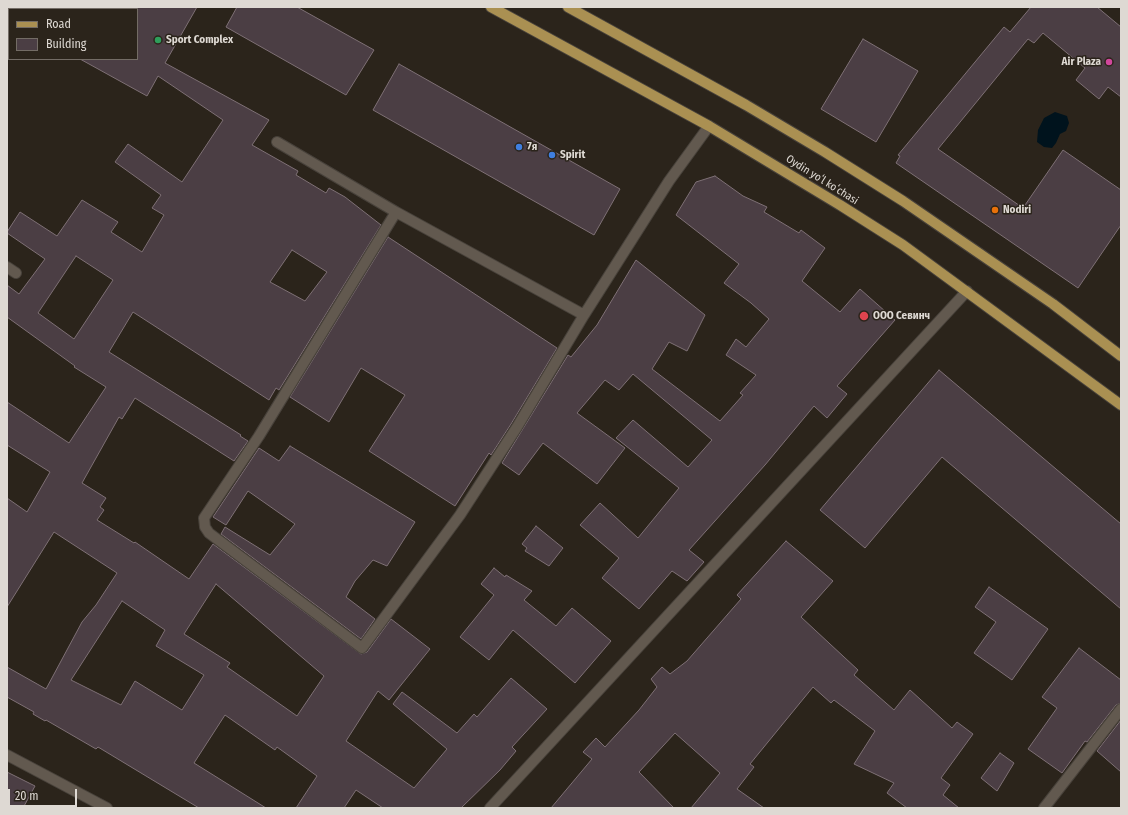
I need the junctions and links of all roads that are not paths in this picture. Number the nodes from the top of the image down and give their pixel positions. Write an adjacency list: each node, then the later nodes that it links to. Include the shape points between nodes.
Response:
1 (491, 7): 3 (main road, Oydin yoʻl koʻchasi)
2 (568, 7): 10 (main road, via 746,105 903,201 1053,304)
3 (709, 126): 8 (main road, Oydin yoʻl koʻchasi, via 903,244); 9 (street, via 668,180)
4 (277, 142): 5 (street)
5 (396, 212): 9 (street); 9 (street, via 260,436 204,518 209,533 362,648 460,515 517,427)
6 (7, 267): 7 (street)
7 (16, 273)
8 (967, 291): 11 (main road, Oydin yoʻl koʻchasi); 15 (street)
9 (584, 315)
10 (1121, 356)
11 (1121, 405)
12 (1121, 709): 16 (street)
13 (7, 755): 14 (street)
14 (107, 808)
15 (490, 808)
16 (1044, 808)

